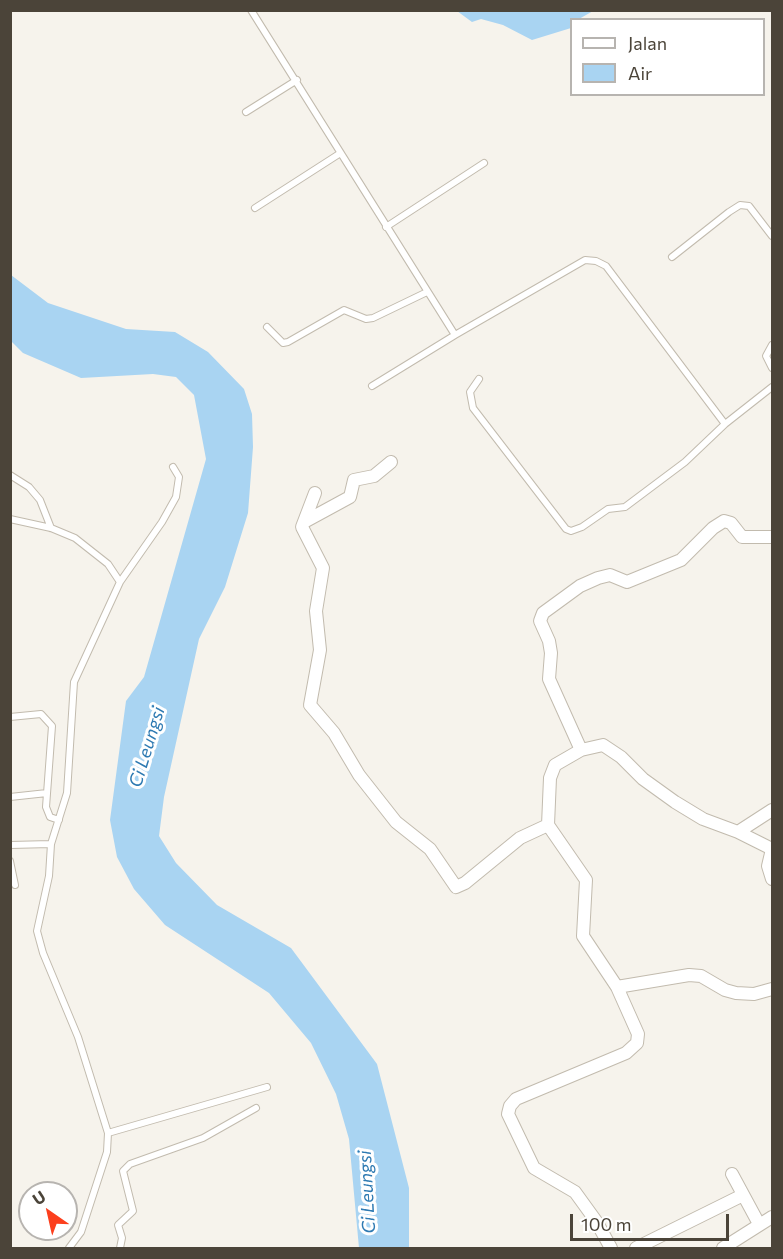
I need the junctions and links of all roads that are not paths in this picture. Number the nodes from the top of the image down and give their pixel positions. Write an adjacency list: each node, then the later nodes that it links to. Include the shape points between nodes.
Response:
1 (251, 10): 2 (lane)
2 (297, 80): 3 (lane); 4 (lane)
3 (246, 112)
4 (339, 154): 6 (lane); 7 (lane)
5 (483, 163): 7 (lane)
6 (255, 208)
7 (386, 227): 10 (lane)
8 (772, 236): 9 (lane, via 749,206 740,205)
9 (672, 257)
10 (427, 292): 11 (lane, via 373,318 344,310 288,342 283,343); 12 (lane)
11 (267, 327)
12 (455, 335): 16 (lane); 18 (lane, via 585,260 596,261 606,266)
13 (772, 345): 14 (lane, via 766,356)
14 (772, 368)
15 (479, 379): 18 (lane, via 470,392 472,408 571,531 582,528 608,508 625,507 685,462)
16 (372, 386)
17 (772, 387): 18 (lane)
18 (724, 424)
19 (391, 462): 24 (street, via 374,476 356,479 350,496)
20 (173, 467): 27 (lane, via 179,484 172,504)
21 (10, 475): 25 (lane, via 40,500)
22 (315, 493): 24 (street)
23 (10, 519): 25 (lane)
24 (304, 522): 34 (street, via 303,530 323,568 316,611 320,650 310,705 386,812 430,849 456,887 465,884 520,838)
25 (51, 528): 27 (lane, via 90,549 108,564)
26 (772, 537): 29 (street, via 742,537 731,523 724,521 681,560 627,582 610,575 598,578 543,613 540,621 551,653 549,679)
27 (120, 582): 33 (lane, via 74,682 67,793)
28 (10, 717): 30 (lane, via 41,714 52,726)
29 (581, 750): 34 (street, via 561,760 551,771); 35 (street, via 609,747 675,802)
30 (47, 793): 31 (lane); 33 (lane, via 46,812)
31 (10, 797)
32 (772, 810): 35 (street)
33 (59, 820): 36 (lane)
34 (548, 825): 42 (street, via 586,880 583,936)
35 (738, 832): 38 (street)
36 (51, 844): 37 (lane); 46 (lane, via 49,876 37,931 39,942 78,1037)
37 (10, 845)
38 (772, 849): 40 (street, via 768,866)
39 (10, 861): 41 (lane)
40 (772, 879)
41 (15, 885)
42 (616, 987): 43 (street, via 689,975 701,976 736,993); 53 (street, via 638,1034 633,1048 516,1099 508,1114 534,1168 575,1192)
43 (772, 989)
44 (267, 1087): 46 (lane)
45 (256, 1108): 52 (lane, via 203,1138 130,1164 123,1172 133,1211 118,1225)
46 (108, 1132): 51 (lane, via 107,1152)
47 (732, 1174): 48 (street)
48 (743, 1195): 50 (street); 54 (street)
49 (772, 1217): 50 (street)
50 (759, 1224): 55 (street)
51 (73, 1247)
52 (120, 1248)
53 (611, 1248)
54 (636, 1248)
55 (723, 1248)

